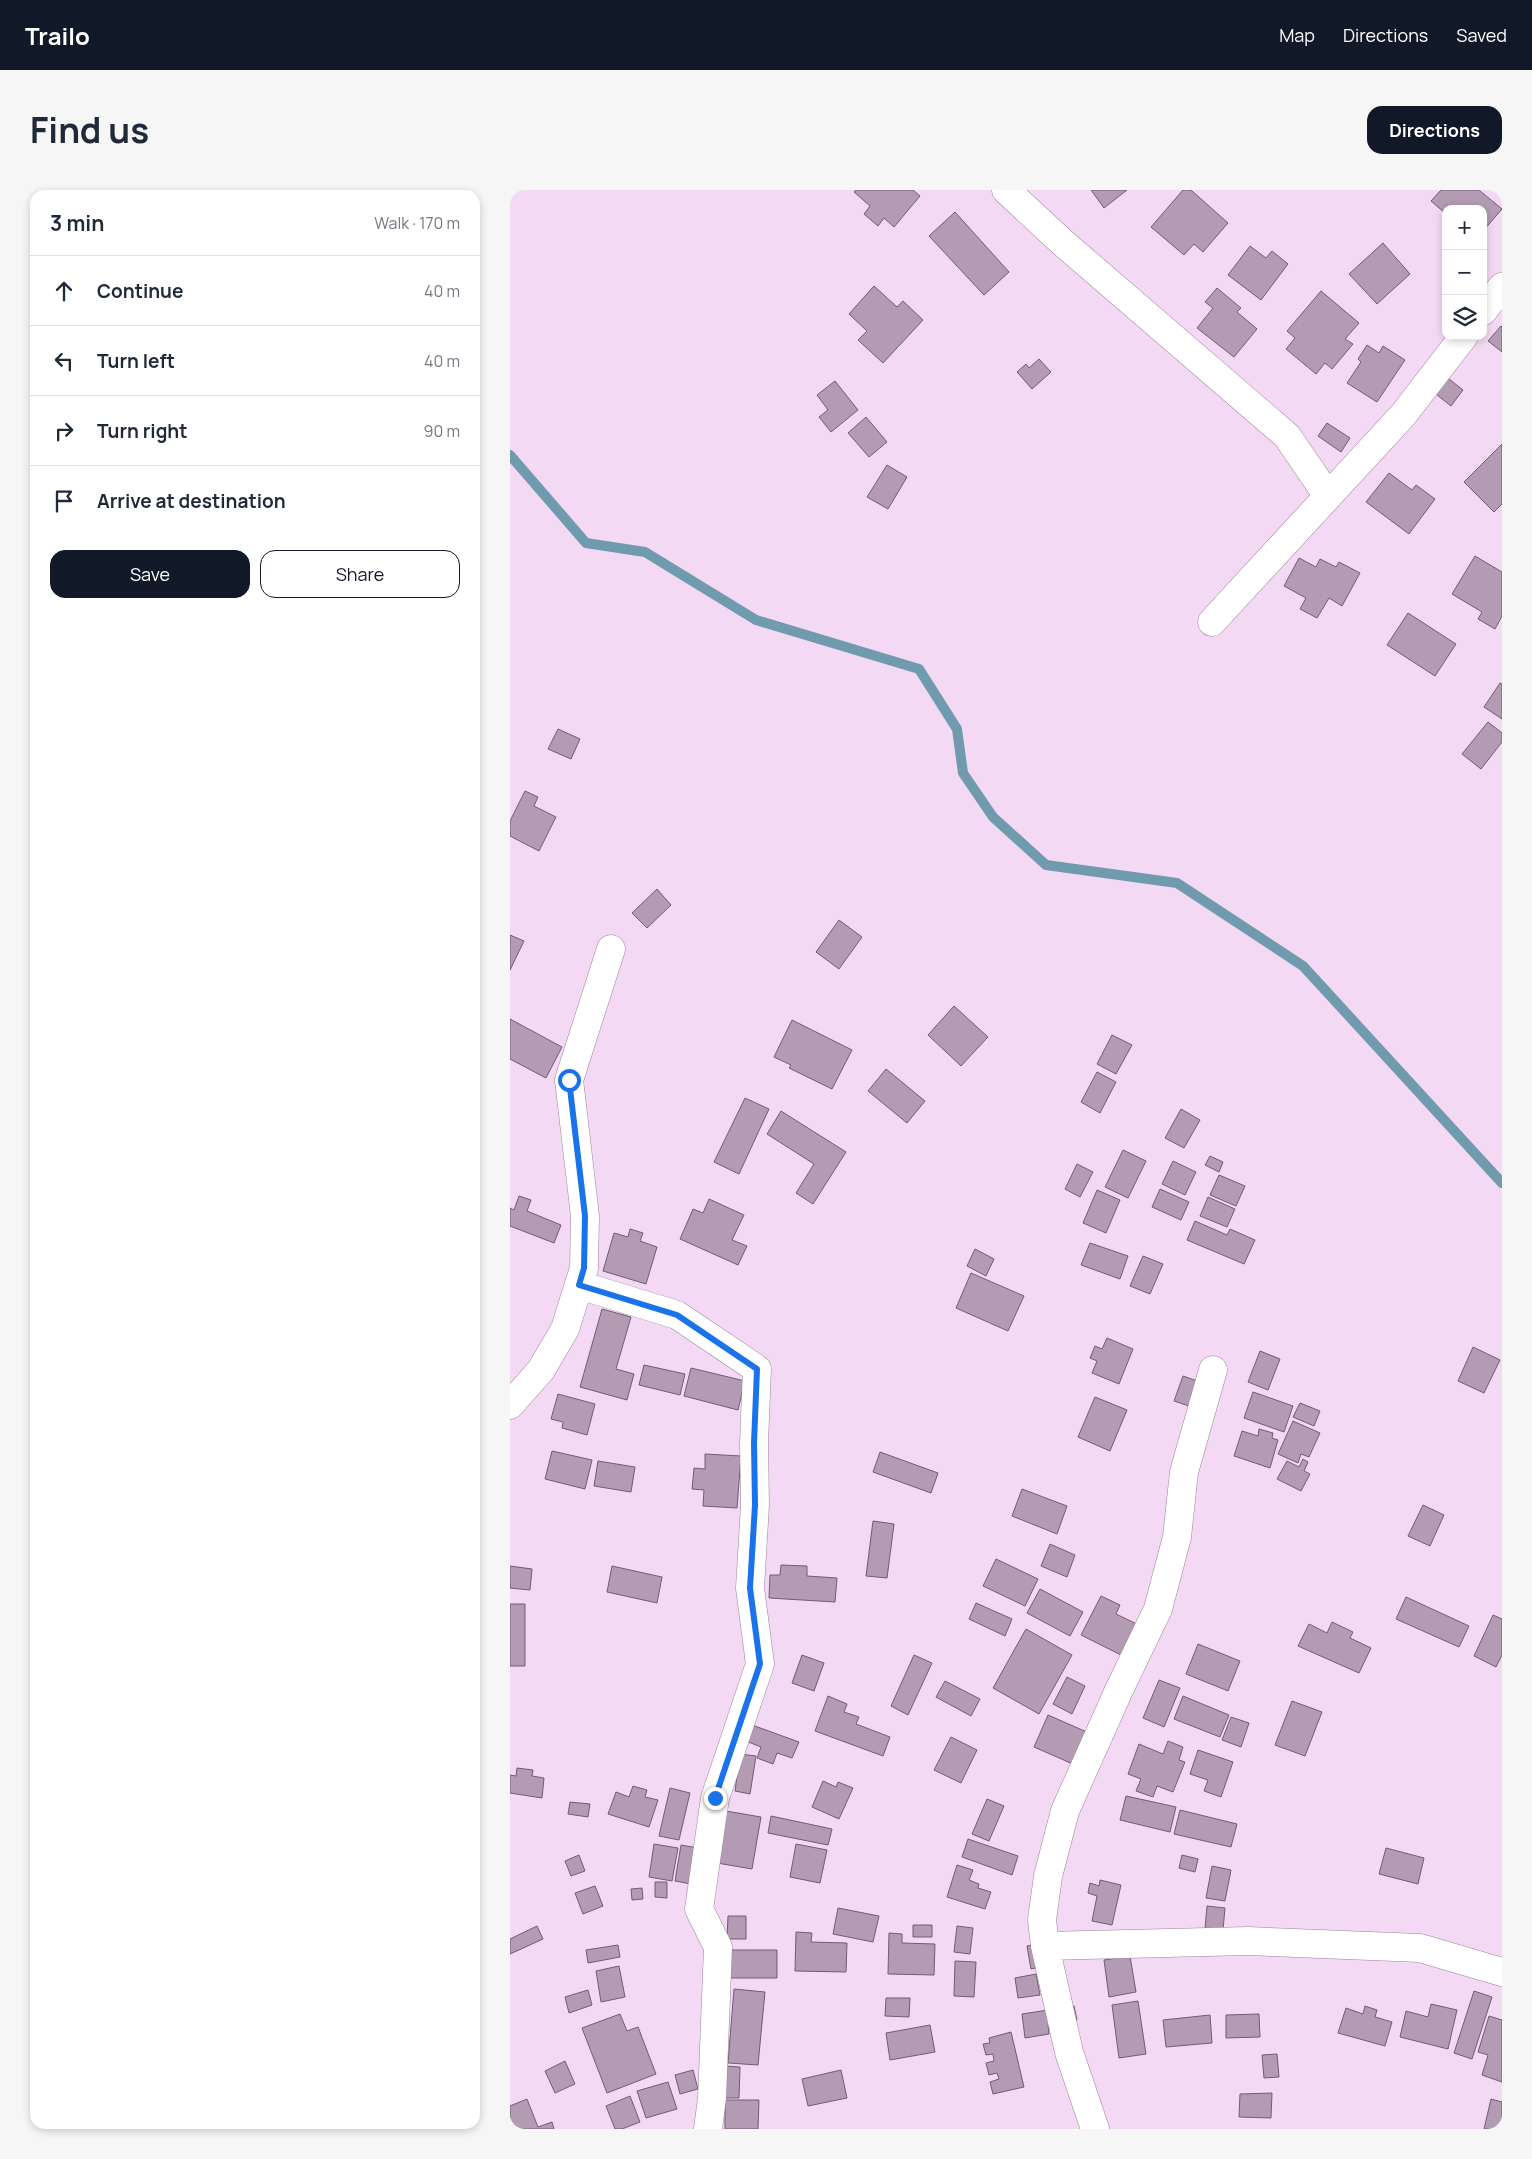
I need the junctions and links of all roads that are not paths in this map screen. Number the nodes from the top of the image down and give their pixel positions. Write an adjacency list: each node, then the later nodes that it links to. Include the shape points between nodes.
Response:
1 (1006, 190): 5 (street, via 1287,436)
2 (1502, 287): 3 (street)
3 (1487, 306)
4 (1461, 340): 5 (street, via 1403,415)
5 (1328, 496): 6 (street)
6 (1212, 622)
7 (611, 948): 8 (street, via 569,1080 585,1216 584,1268)
8 (579, 1285): 10 (street, via 565,1329 541,1370); 13 (street, via 677,1315 757,1369 750,1588 760,1664 715,1798 699,1909 718,1947)
9 (1213, 1370): 11 (street, via 1184,1472 1177,1537 1158,1609 1065,1811 1048,1876 1042,1920)
10 (510, 1405)
11 (1045, 1946): 12 (street, via 1248,1941 1420,1948); 14 (street, via 1068,2052)
12 (1502, 1972)
13 (708, 2129)
14 (1095, 2129)

